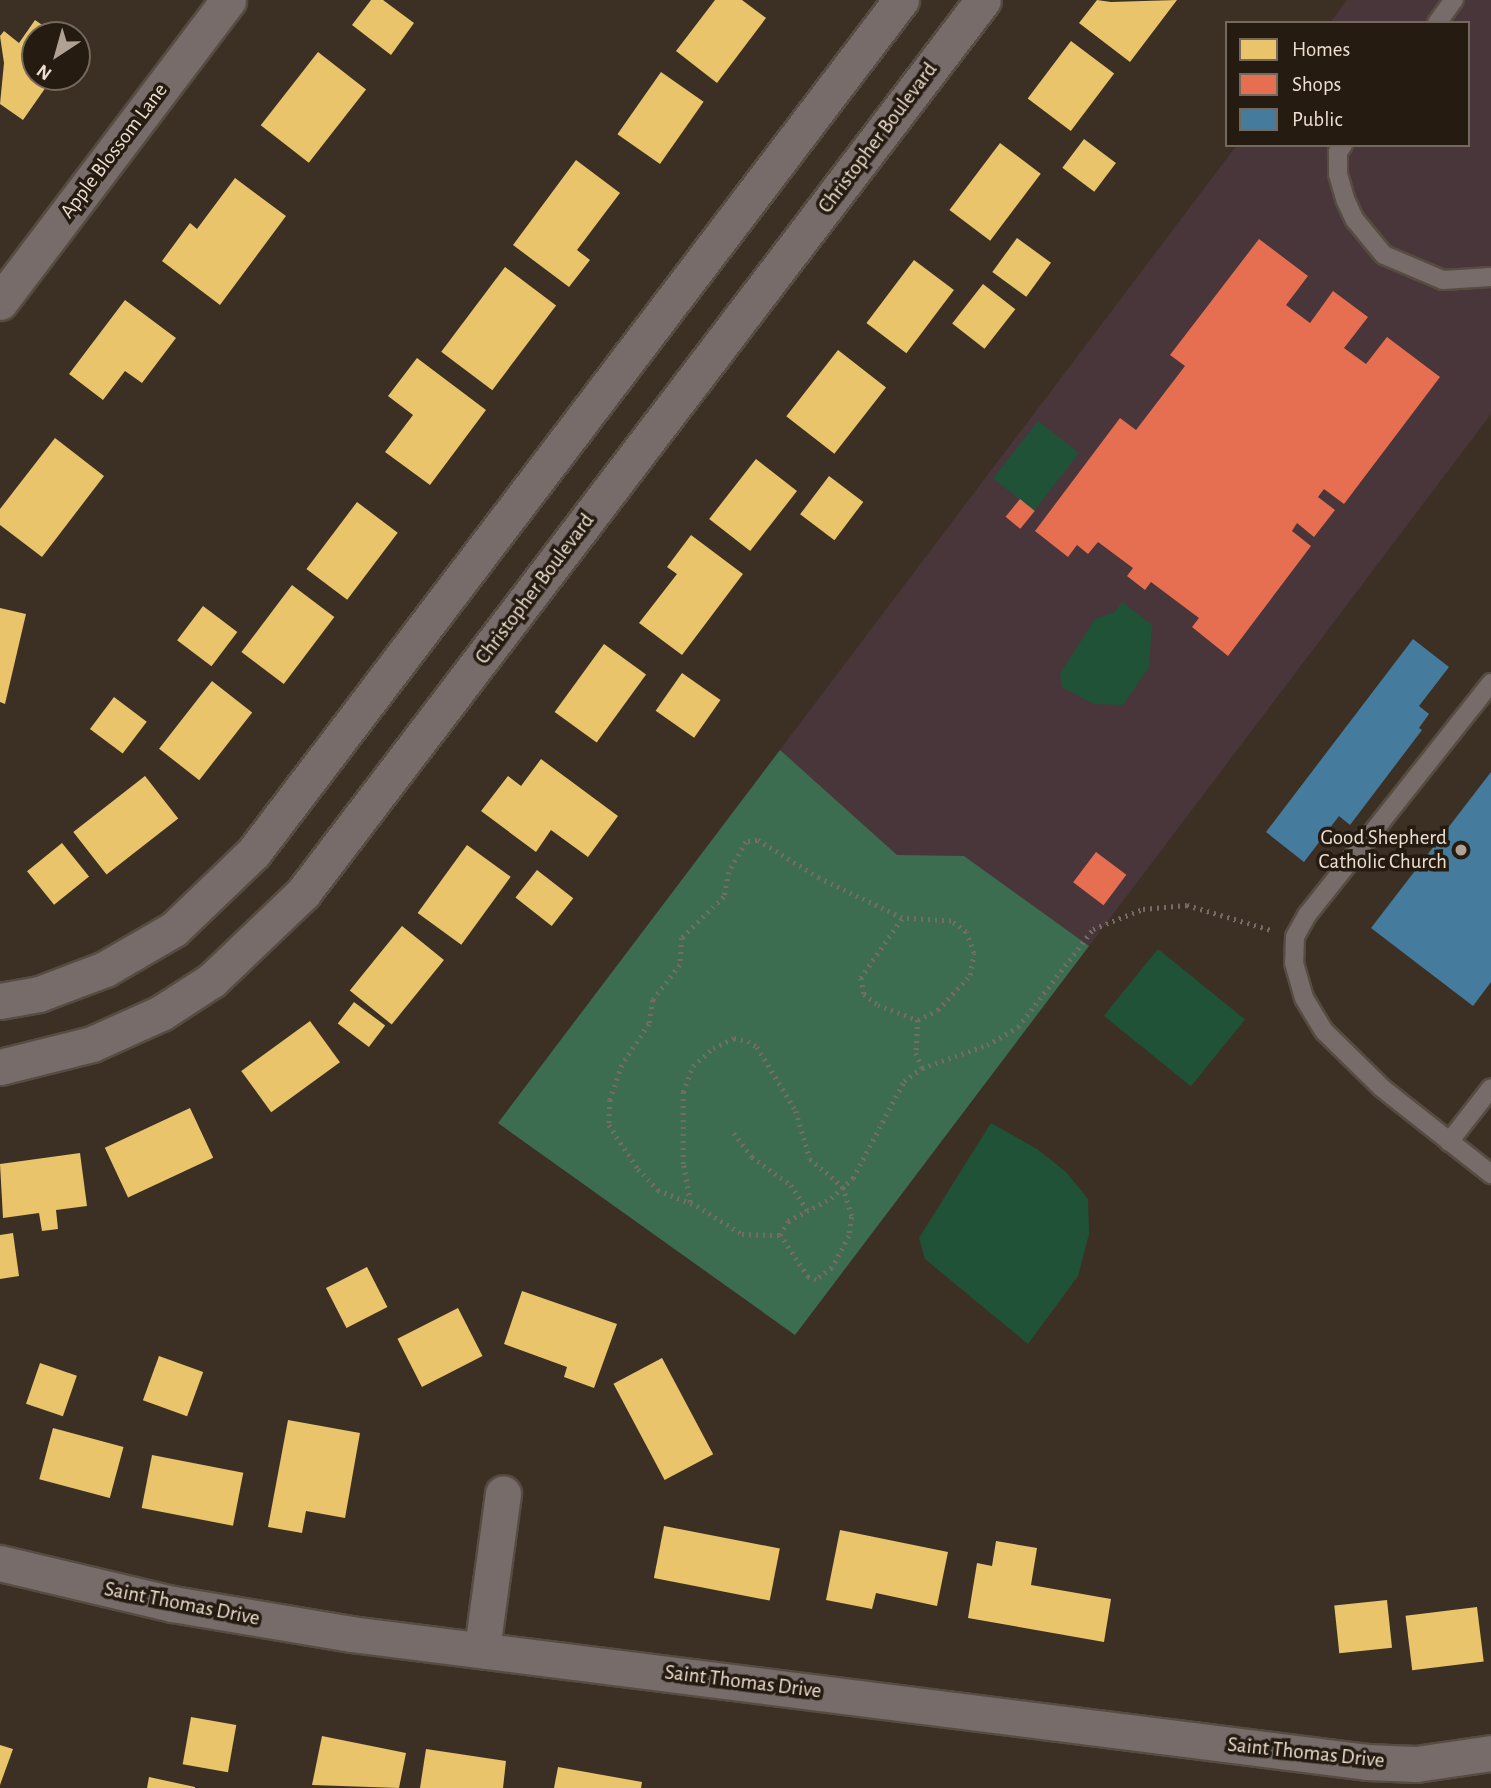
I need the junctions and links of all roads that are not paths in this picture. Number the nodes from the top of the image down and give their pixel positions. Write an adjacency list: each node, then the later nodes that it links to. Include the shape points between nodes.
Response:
1 (901, 0): 10 (street, via 254,852 174,929 106,969 39,994)
2 (983, 0): 11 (street, Christopher Boulevard, via 303,893 212,980 161,1013 92,1044)
3 (1454, 0): 5 (lane)
4 (212, 6): 8 (street, Apple Blossom Lane)
5 (1438, 21)
6 (1342, 147): 7 (lane, via 1338,174 1345,199 1355,220 1384,255 1443,281)
7 (1491, 277)
8 (0, 302)
9 (1491, 683): 13 (lane, via 1315,905 1295,937 1294,963 1304,998 1324,1031 1382,1088)
10 (0, 1001)
11 (0, 1067)
12 (1491, 1088): 13 (lane)
13 (1449, 1142): 14 (lane)
14 (1491, 1174)
15 (503, 1493): 17 (street)
16 (0, 1563): 17 (street, Saint Thomas Drive, via 172,1604 351,1634)
17 (482, 1649): 18 (street, Saint Thomas Drive, via 1367,1762 1427,1763)
18 (1491, 1753)

